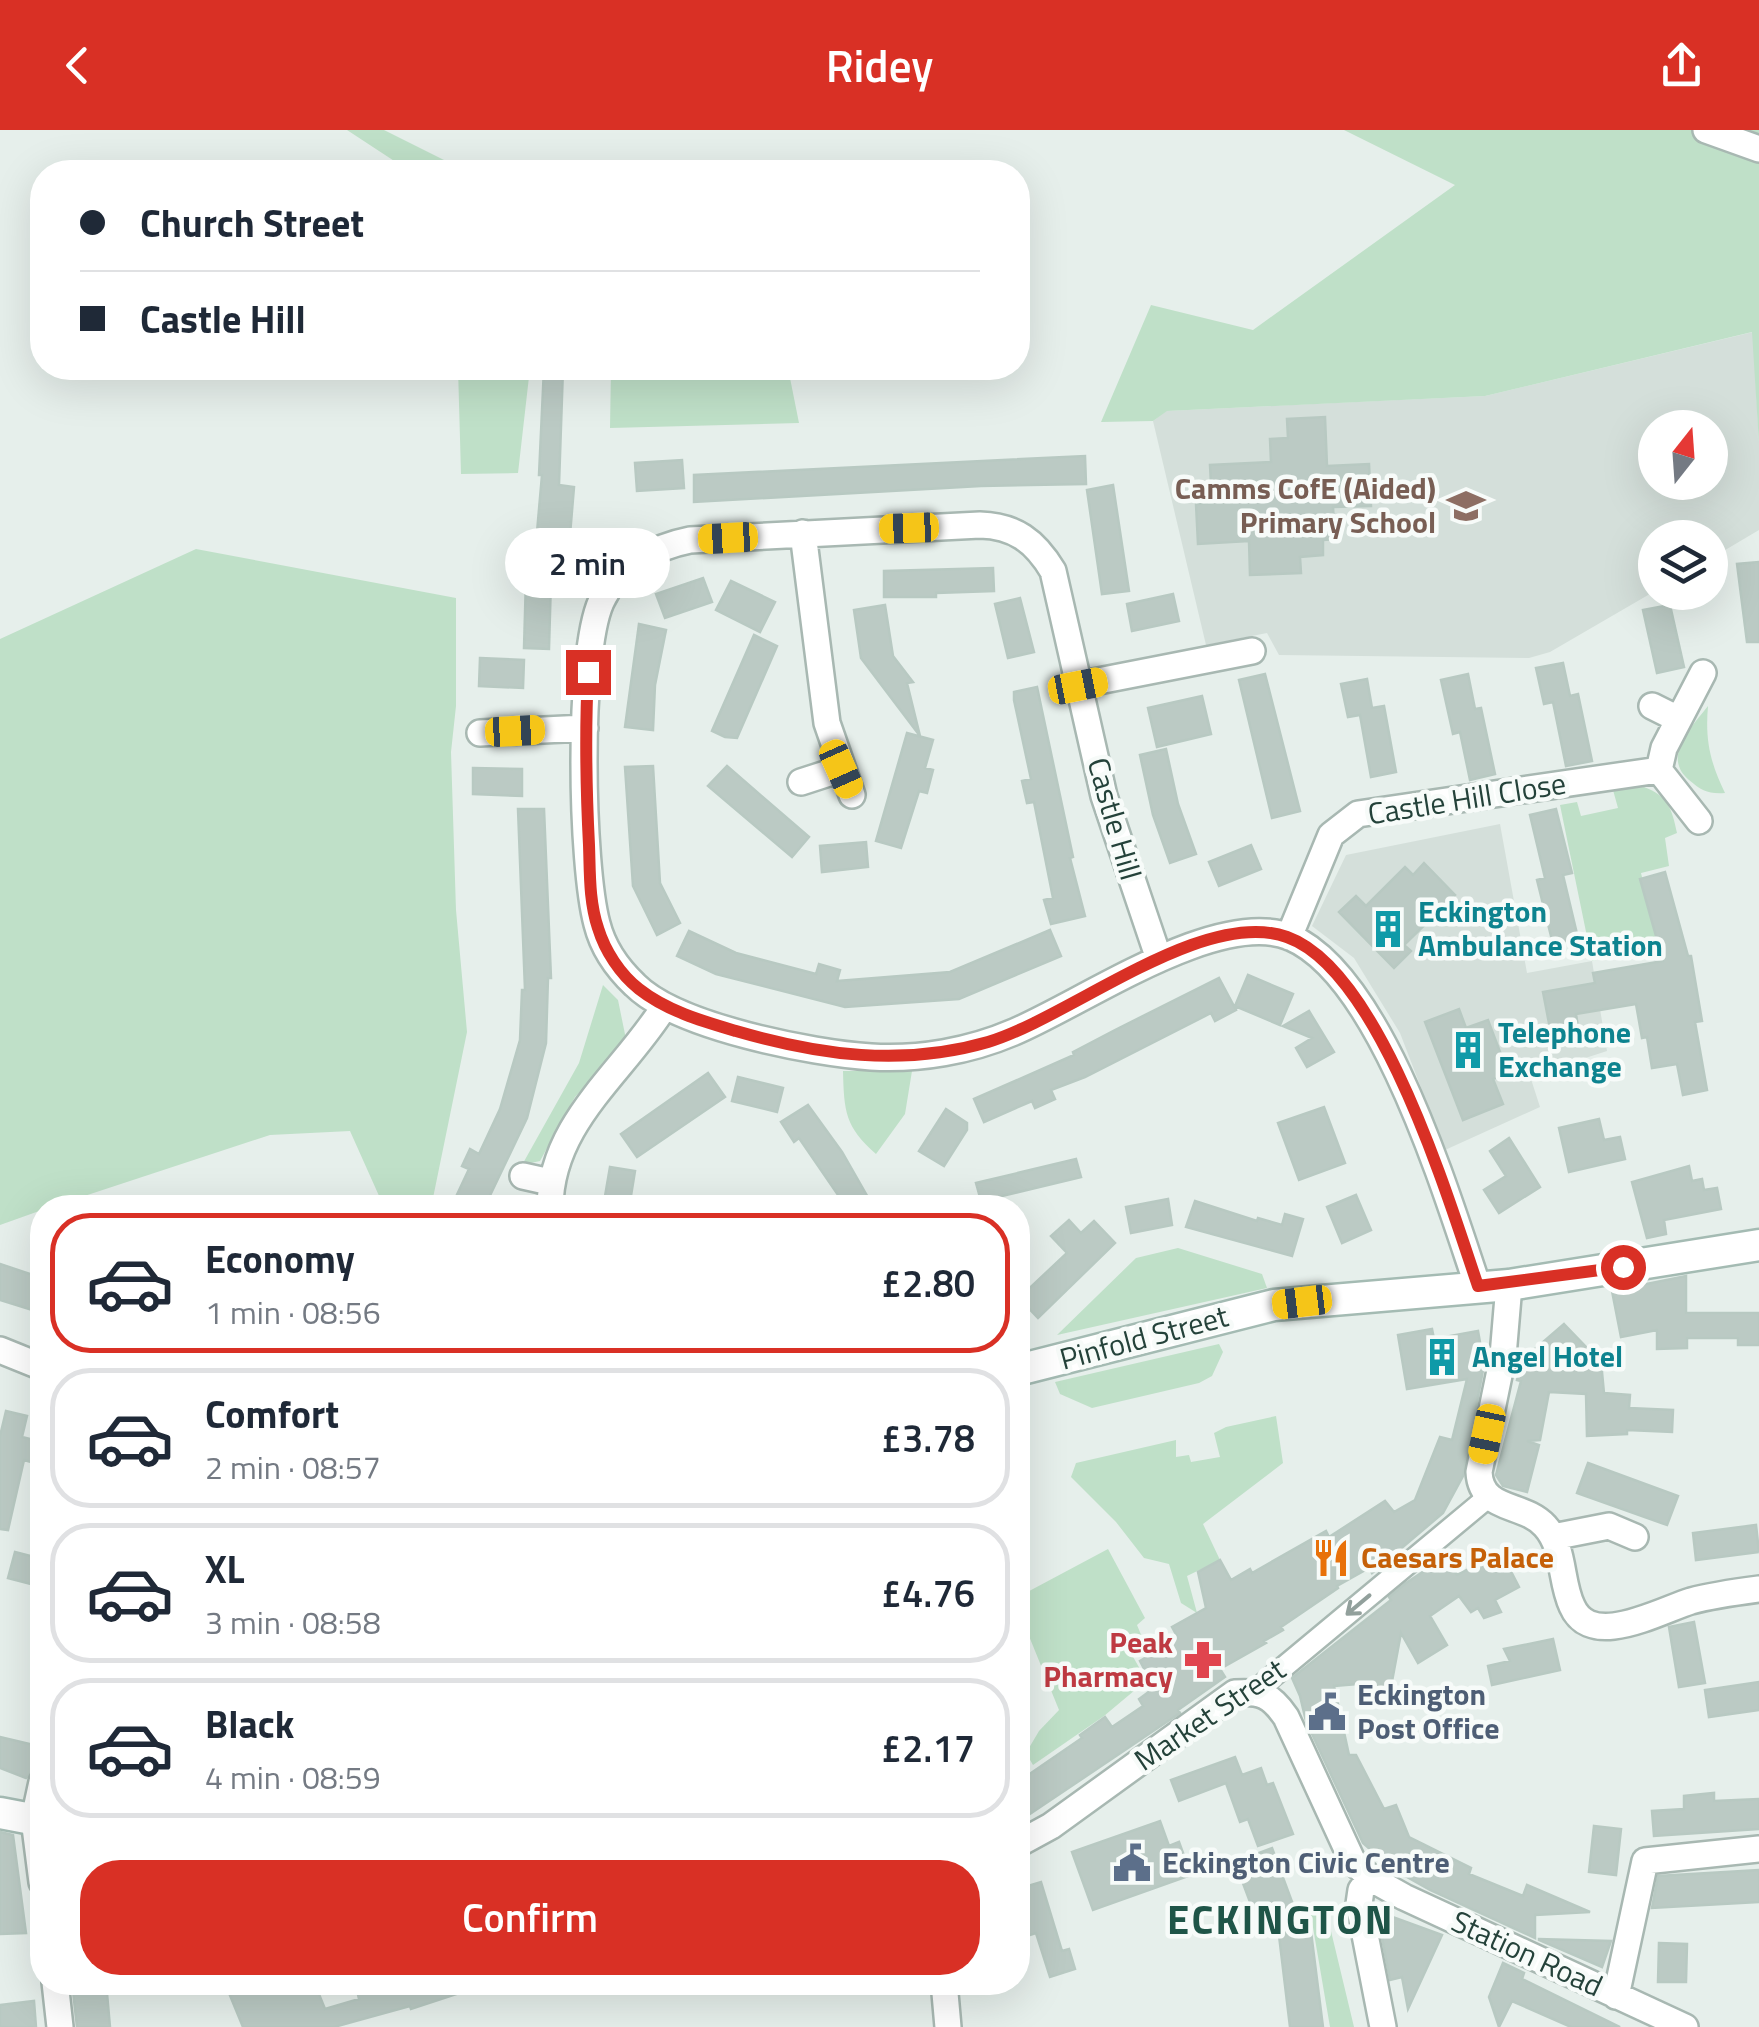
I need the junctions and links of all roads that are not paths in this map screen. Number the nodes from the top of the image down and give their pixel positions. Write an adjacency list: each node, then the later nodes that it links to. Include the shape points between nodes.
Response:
1 (1706, 130): 2 (street)
2 (1759, 149)
3 (803, 533): 6 (street, Castle Hill, via 980,525 1016,532 1053,570); 9 (street, Castle Hill, via 690,540 659,548 628,568 600,604); 11 (street, via 827,723)
4 (1252, 651): 6 (street)
5 (1703, 672): 8 (street)
6 (1078, 686): 17 (street, Castle Hill, via 1104,796)
7 (1652, 706): 8 (street)
8 (1678, 719): 12 (street)
9 (585, 728): 10 (street); 18 (street, Castle Hill, via 598,928 621,970)
10 (480, 733)
11 (841, 769): 13 (street); 14 (street)
12 (1659, 770): 15 (street); 16 (street, Castle Hill Close, via 1358,814 1331,835)
13 (801, 782)
14 (852, 795)
15 (1699, 821)
16 (1289, 937): 17 (street, Castle Hill, via 1223,934); 23 (street, via 1337,974 1374,1026)
17 (1159, 959): 18 (street, Castle Hill, via 1013,1032 919,1056 786,1046)
18 (664, 1007): 20 (street, via 571,1128)
19 (522, 1176): 20 (street)
20 (550, 1195)
21 (1759, 1245): 22 (main road, Pinfold Street)
22 (1509, 1284): 23 (main road, Pinfold Street); 27 (street, via 1503,1356 1478,1472)
23 (1478, 1286): 26 (main road, Pinfold Street, via 1274,1305)
24 (0, 1350): 25 (street)
25 (30, 1363)
26 (1030, 1367)
27 (1486, 1498): 28 (street, via 1536,1518); 31 (street, Market Street, one-way to 31)
28 (1552, 1536): 29 (street, via 1609,1526); 30 (street, via 1573,1610 1598,1627)
29 (1635, 1537)
30 (1759, 1589)
31 (1255, 1691): 34 (street, Market Street, via 1234,1693); 36 (street, via 1273,1698 1286,1717 1352,1860)
32 (0, 1812): 33 (main road)
33 (30, 1818)
34 (1030, 1837)
35 (1759, 1849): 39 (street, via 1645,1861)
36 (1370, 1878): 39 (street, Station Road); 42 (street, via 1359,1904)
37 (56, 1995): 40 (street)
38 (945, 1995): 41 (street)
39 (1616, 1996): 43 (street, Station Road)
40 (60, 2027)
41 (948, 2027)
42 (1384, 2027)
43 (1685, 2027)

